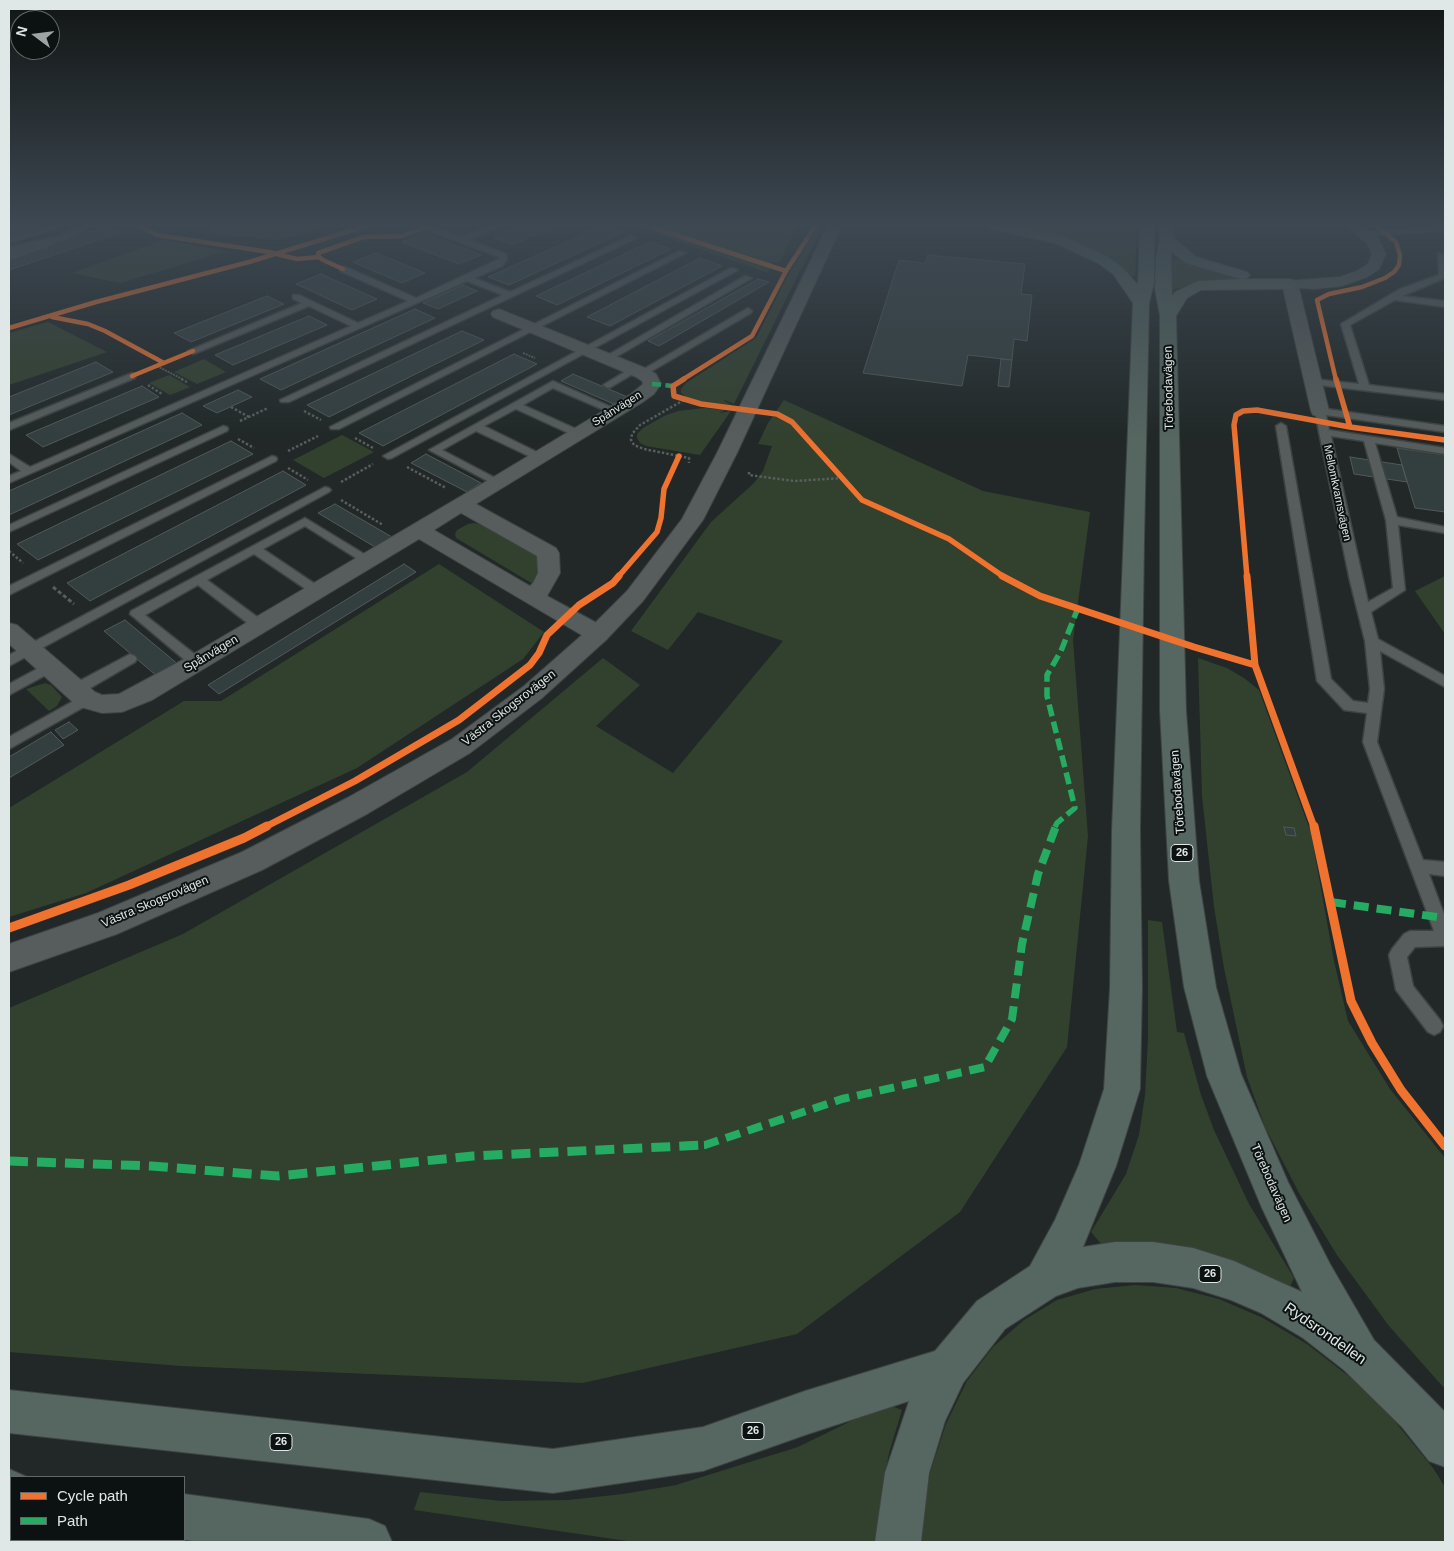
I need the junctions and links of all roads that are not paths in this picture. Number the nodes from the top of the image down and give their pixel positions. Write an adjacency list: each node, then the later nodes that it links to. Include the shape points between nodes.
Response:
1 (296, 297): 17 (lane)
2 (410, 297): 16 (lane)
3 (422, 297): 16 (lane)
4 (507, 297): 20 (lane)
5 (593, 297): 24 (lane)
6 (683, 297): 25 (lane)
7 (714, 297): 27 (lane)
8 (799, 297): 70 (street, Västra Skogsrovägen, via 692,520 635,596)
9 (1138, 297): 18 (highway)
10 (1142, 297): 18 (highway, 26)
11 (1165, 297): 22 (highway, Törebodavägen / 26)
12 (1180, 297): 22 (highway)
13 (1293, 297): 30 (street, Mellomkvarnsvägen)
14 (1393, 297): 32 (lane, via 1344,324)
15 (1396, 297): 19 (lane)
16 (416, 300): 23 (lane)
17 (309, 303): 23 (lane); 26 (lane)
18 (1141, 303): 87 (highway, 26, via 1122,1088 1097,1166)
19 (1445, 304)
20 (491, 311): 24 (street); 34 (lane)
21 (748, 311): 28 (lane)
22 (1168, 316): 88 (highway, Törebodavägen / 26, via 1173,712 1184,881 1200,987 1224,1076 1275,1195)
23 (358, 326): 52 (lane)
24 (532, 328): 25 (street); 41 (lane)
25 (585, 350): 27 (street); 48 (lane)
26 (193, 351)
27 (606, 359): 28 (street)
28 (637, 372): 31 (lane); 36 (street, Spånvägen, via 650,378 652,384)
29 (132, 376): 39 (lane)
30 (1313, 382): 32 (lane); 37 (street, Mellomkvarnsvägen)
31 (608, 385)
32 (1364, 388): 33 (lane)
33 (1445, 397)
34 (285, 400)
35 (516, 405): 36 (lane, via 553,384); 40 (lane); 45 (lane)
36 (615, 411): 45 (street, Spånvägen)
37 (1320, 411): 43 (lane); 44 (lane, Mellomkvarnsvägen)
38 (1281, 426): 80 (lane, via 1324,680 1349,706)
39 (9, 427)
40 (476, 427): 50 (lane); 54 (lane, via 434,450)
41 (334, 428)
42 (223, 429): 58 (lane)
43 (1445, 429)
44 (1324, 432): 46 (lane); 67 (lane, Mellomkvarnsvägen)
45 (579, 434): 50 (street, Spånvägen)
46 (1369, 439): 47 (lane); 57 (lane)
47 (1445, 451)
48 (388, 456)
49 (9, 457): 52 (lane)
50 (539, 457): 54 (street, Spånvägen)
51 (272, 459): 64 (lane)
52 (29, 471): 53 (lane)
53 (9, 480)
54 (497, 483): 56 (street, Spånvägen)
55 (325, 490): 72 (lane)
56 (460, 504): 59 (street, Spånvägen); 66 (street, via 548,553 550,573)
57 (1392, 520): 60 (lane); 67 (lane, via 1400,590)
58 (9, 529)
59 (418, 530): 62 (street, Spånvägen); 66 (street)
60 (1445, 530)
61 (255, 549): 62 (lane, via 306,521); 63 (lane); 65 (lane)
62 (368, 560): 65 (street, Spånvägen)
63 (199, 580): 68 (lane); 75 (lane, via 136,614)
64 (9, 591)
65 (317, 591): 68 (street, Spånvägen)
66 (532, 597): 70 (street)
67 (1364, 610): 71 (lane, Mellomkvarnsvägen)
68 (259, 626): 75 (street, Spånvägen)
69 (9, 631): 72 (street)
70 (598, 634): 85 (street, Västra Skogsrovägen, via 533,692 461,746 357,806 243,865 106,924)
71 (1372, 641): 77 (lane); 80 (lane, Mellomkvarnsvägen, via 1377,690)
72 (30, 649): 74 (lane); 76 (street)
73 (130, 659): 79 (lane)
74 (9, 661)
75 (197, 663): 79 (street, Spånvägen, via 122,703 102,704)
76 (50, 667): 78 (lane); 79 (street)
77 (1445, 682)
78 (9, 690)
79 (81, 694): 81 (lane)
80 (1375, 709): 82 (lane, Mellomkvarnsvägen, via 1370,742)
81 (9, 744)
82 (1417, 866): 83 (lane); 84 (lane, Mellomkvarnsvägen)
83 (1445, 870)
84 (1445, 938): 86 (lane, via 1410,939 1398,955 1405,990)
85 (9, 958)
86 (1434, 1026)
87 (1044, 1280): 88 (highway, Rydsrondellen / 26, via 1078,1268 1115,1262 1153,1262 1193,1268 1275,1299 1317,1324); 89 (highway, Rydsrondellen / 26, via 991,1316)
88 (1359, 1356): 91 (highway, Rydsrondellen / 26, via 1418,1412)
89 (948, 1368): 90 (highway, 26, via 703,1449 553,1471); 94 (highway, Rydsrondellen / 26, via 925,1416 908,1473)
90 (9, 1412)
91 (1445, 1445)
92 (185, 1518): 93 (highway)
93 (369, 1542)
94 (898, 1542)

